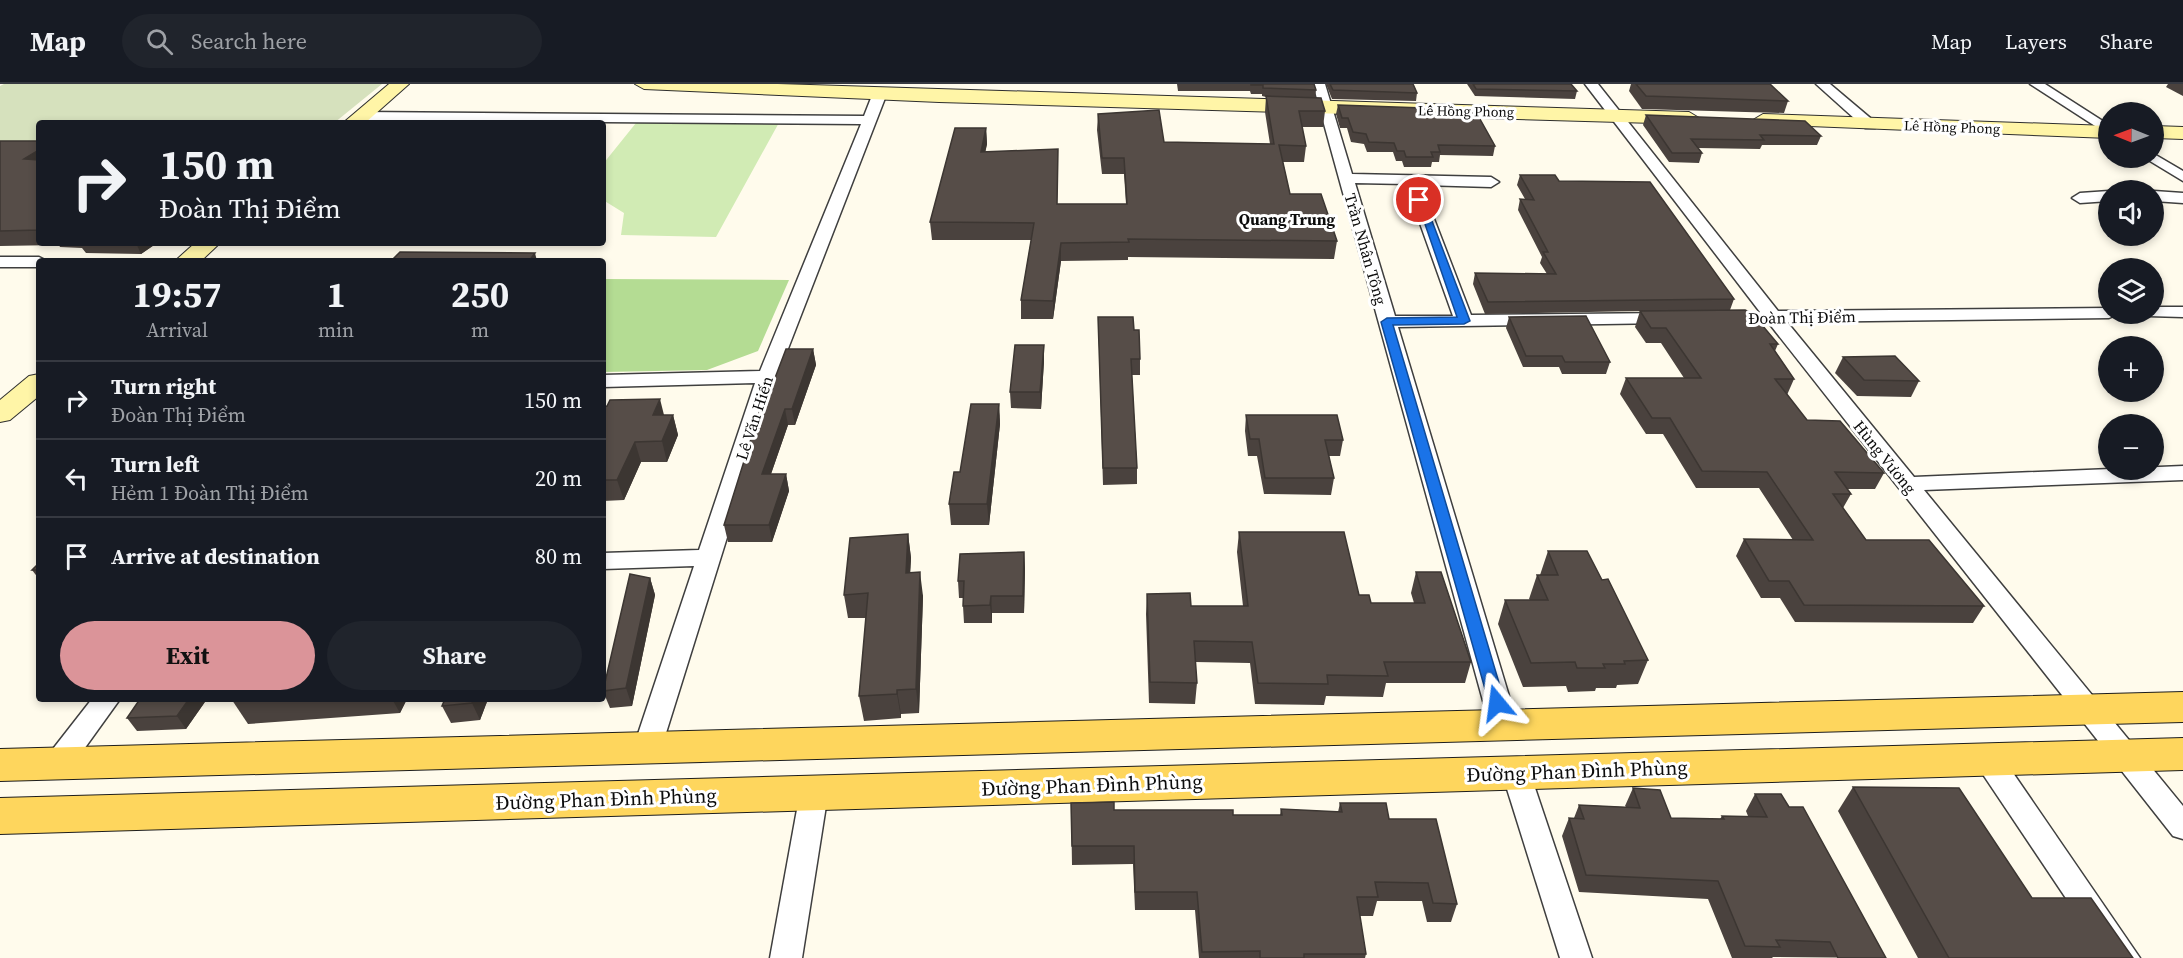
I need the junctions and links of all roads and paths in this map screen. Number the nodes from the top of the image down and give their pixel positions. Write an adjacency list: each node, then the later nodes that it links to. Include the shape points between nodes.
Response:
1 (399, 84): 11 (street)
2 (644, 84): 7 (street, Lê Hồng Phong)
3 (1319, 84): 8 (street, Trần Nhân Tông)
4 (1591, 84): 9 (street, Hùng Vương)
5 (1822, 84): 15 (street)
6 (2036, 84): 14 (street)
7 (880, 93): 8 (street, Lê Hồng Phong); 12 (street, Lê Văn Hiến)
8 (1325, 108): 9 (street, Lê Hồng Phong); 21 (street, Trần Nhân Tông)
9 (1614, 115): 10 (street, Lê Hồng Phong); 36 (street, Hùng Vương)
10 (1707, 118)
11 (357, 120): 12 (street)
12 (868, 120): 40 (street, Lê Văn Hiến)
13 (1742, 120): 15 (street, Lê Hồng Phong)
14 (2098, 124)
15 (1870, 125): 16 (street, Lê Hồng Phong)
16 (2098, 131)
17 (2164, 132): 18 (street)
18 (2183, 133)
19 (2164, 165): 20 (street)
20 (2183, 177)
21 (1345, 178): 22 (street); 39 (street, Trần Nhân Tông)
22 (1412, 180): 23 (street); 38 (street)
23 (1491, 182)
24 (2098, 197): 26 (street)
25 (2164, 197): 27 (street)
26 (2080, 198)
27 (2183, 198)
28 (205, 246): 29 (street)
29 (191, 258)
30 (0, 262): 31 (street)
31 (36, 262)
32 (2164, 312): 33 (street)
33 (2183, 312)
34 (2098, 313): 36 (street, Đoàn Thị Điểm)
35 (1750, 317): 36 (street, Đoàn Thị Điểm)
36 (1773, 317): 45 (street, Hùng Vương)
37 (1681, 318): 38 (street)
38 (1464, 321): 39 (street)
39 (1387, 322): 51 (street, Trần Nhân Tông)
40 (766, 377): 41 (street); 46 (street, Lê Văn Hiến)
41 (606, 381)
42 (36, 387): 43 (street)
43 (0, 414)
44 (2183, 473): 45 (street)
45 (1906, 484): 50 (street, Hùng Vương)
46 (708, 558): 47 (street); 52 (street, Lê Văn Hiến)
47 (606, 561)
48 (105, 702): 56 (street)
49 (2183, 707): 50 (main road)
50 (2086, 709): 51 (main road); 54 (street, Hùng Vương)
51 (1504, 726): 52 (main road)
52 (647, 749): 56 (main road)
53 (2183, 753): 54 (main road, Đường Phan Đình Phùng)
54 (2122, 755): 55 (main road, Đường Phan Đình Phùng); 61 (street, Hùng Vương)
55 (1988, 759): 58 (main road, Đường Phan Đình Phùng); 64 (street)
56 (59, 762): 57 (main road)
57 (0, 765)
58 (1516, 773): 59 (main road, Đường Phan Đình Phùng); 63 (street)
59 (814, 793): 60 (main road, Đường Phan Đình Phùng); 62 (street)
60 (0, 816)
61 (2183, 827)
62 (786, 958)
63 (1576, 958)
64 (2124, 958)

